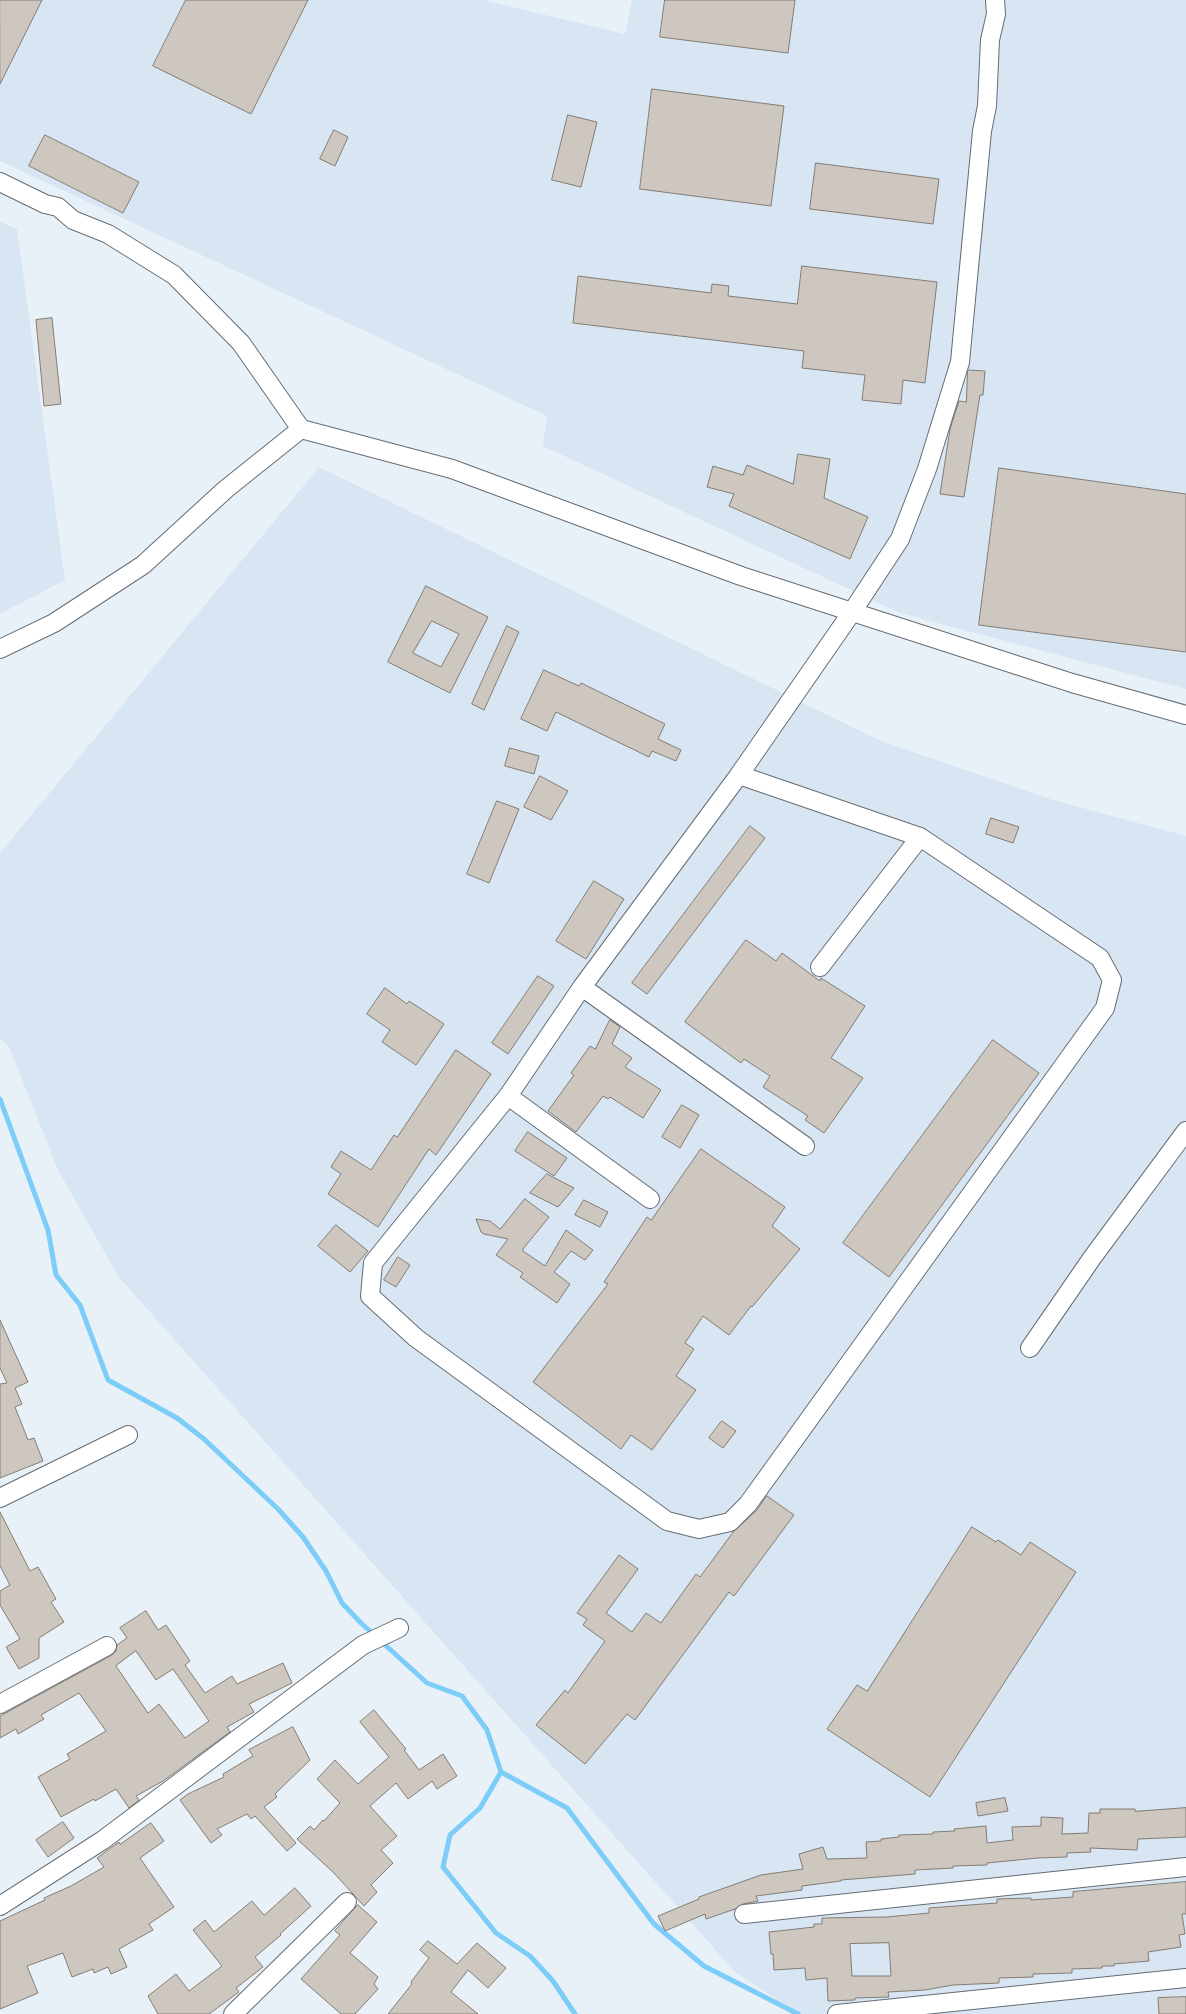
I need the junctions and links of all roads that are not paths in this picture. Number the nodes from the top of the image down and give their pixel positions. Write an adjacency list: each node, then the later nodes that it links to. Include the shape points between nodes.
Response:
1 (995, 0): 4 (street, via 996,14 990,40 987,106 982,131 960,362 927,469 900,539)
2 (0, 182): 3 (street, via 45,204 58,207 73,220 108,234 174,275 241,343)
3 (301, 429): 4 (street, via 452,469 741,576); 5 (street, via 226,489 143,565 54,623)
4 (852, 612): 6 (street, via 1072,683); 7 (street)
5 (0, 650)
6 (1186, 715)
7 (739, 775): 8 (street); 10 (street)
8 (920, 837): 9 (street); 11 (street, via 1100,958 1112,980 1105,1008 753,1497 730,1522 699,1529 667,1521 416,1338 370,1296 372,1263)
9 (820, 967)
10 (582, 987): 11 (street); 13 (street)
11 (508, 1096): 14 (street)
12 (1186, 1131): 15 (street, via 1092,1258)
13 (805, 1146)
14 (650, 1199)
15 (1030, 1348)
16 (128, 1435): 17 (street)
17 (0, 1498)
18 (399, 1628): 23 (street, via 363,1645 103,1840)
19 (107, 1646): 20 (street)
20 (0, 1704)
21 (1186, 1867): 24 (street)
22 (347, 1902): 26 (street)
23 (0, 1906)
24 (744, 1914)
25 (1186, 1978): 27 (street)
26 (233, 2014)
27 (837, 2014)

